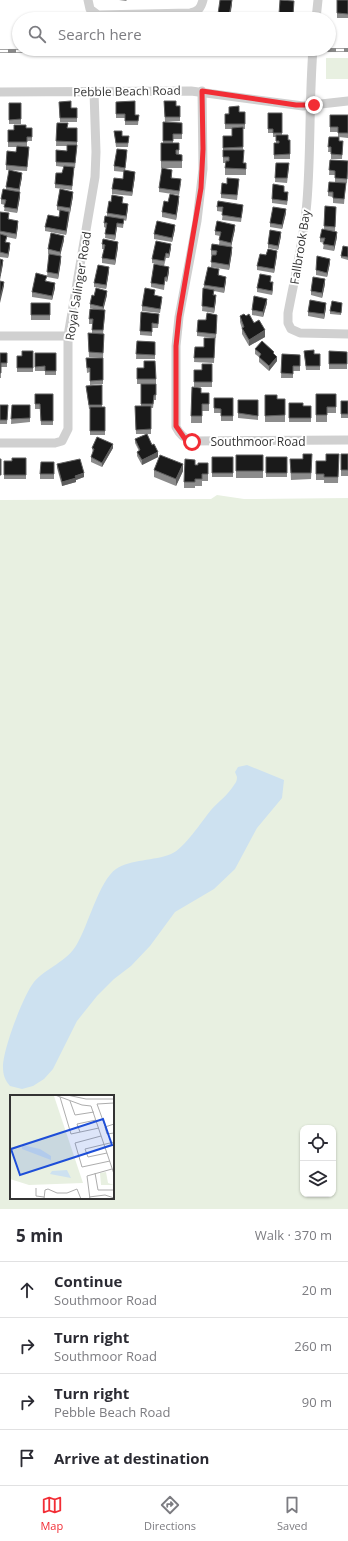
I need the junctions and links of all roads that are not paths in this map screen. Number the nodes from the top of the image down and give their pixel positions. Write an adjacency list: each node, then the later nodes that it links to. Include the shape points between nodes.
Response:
1 (88, 0): 4 (street, via 90,9)
2 (203, 0): 5 (street)
3 (318, 0): 6 (street)
4 (94, 12)
5 (196, 12)
6 (317, 12)
7 (313, 56): 12 (street, Fallbrook Bay)
8 (202, 91): 10 (street, Pebble Beach Road); 12 (street, Pebble Beach Road); 16 (street, Southmoor Road, via 202,175 197,221 179,317 176,346 176,426 185,439 192,442)
9 (0, 92): 10 (street, Pebble Beach Road)
10 (94, 92): 15 (street, Royal Salinger Road, via 95,177)
11 (348, 101): 12 (street, Pebble Beach Road)
12 (309, 106): 13 (street, Fallbrook Bay, via 307,202 288,323 291,330 300,333)
13 (348, 334)
14 (0, 336): 15 (street)
15 (68, 336): 17 (street, Royal Salinger Road, via 66,435 55,443)
16 (348, 440)
17 (0, 443)

